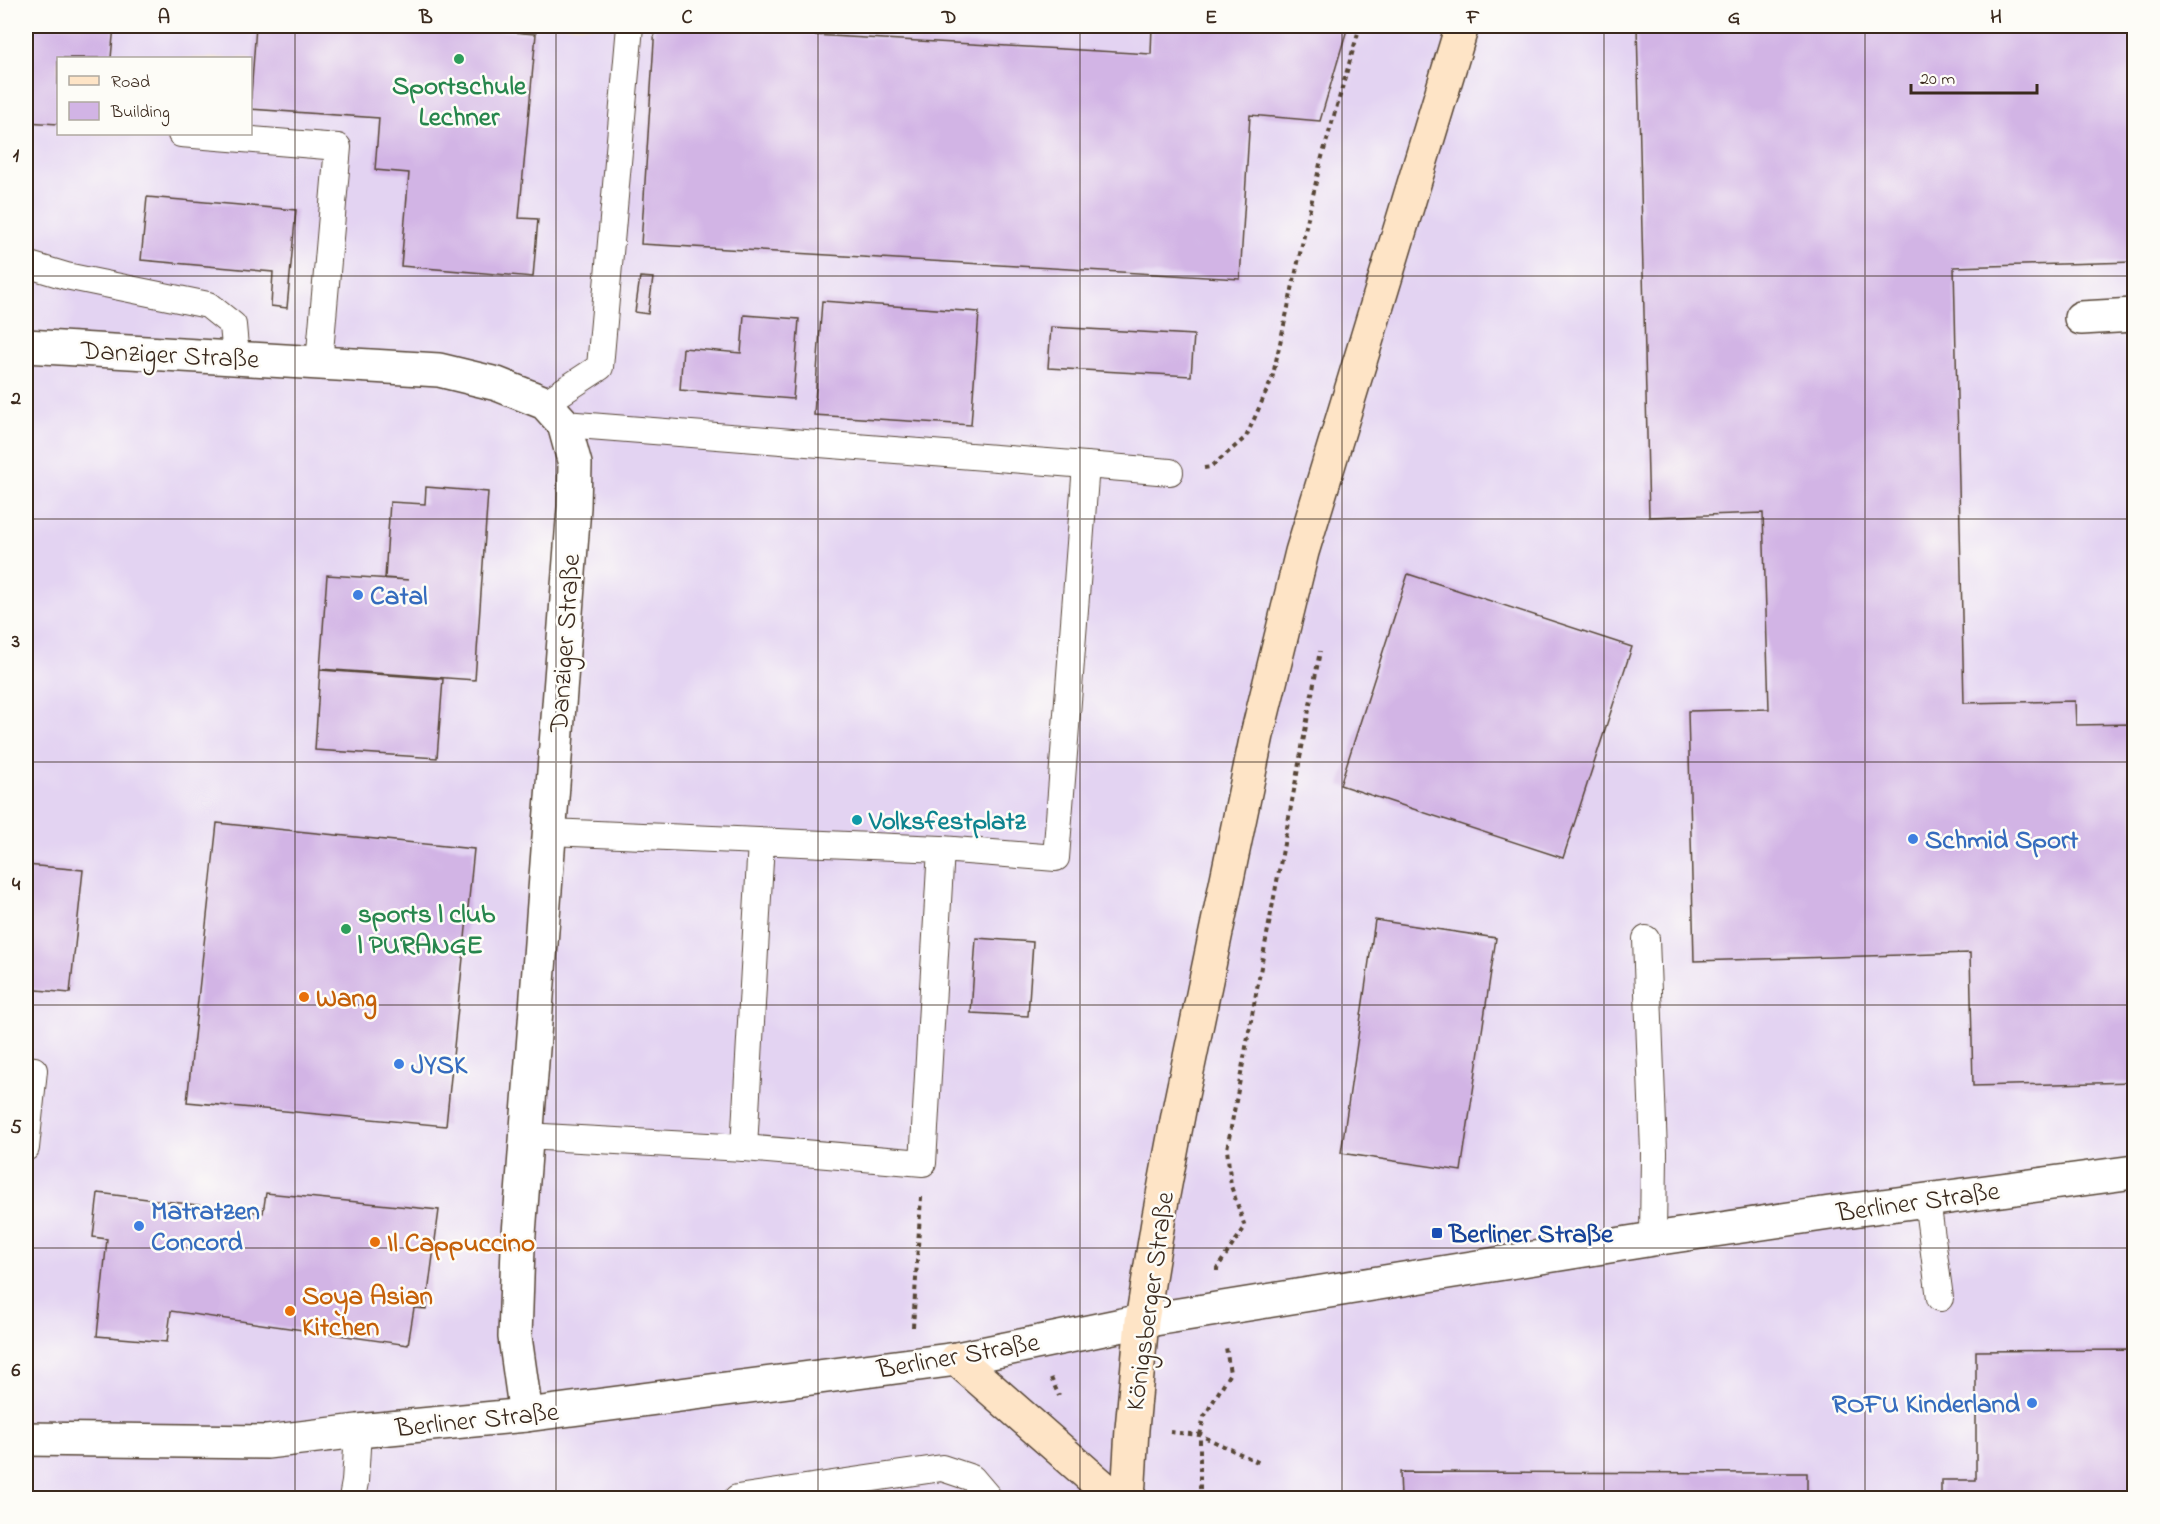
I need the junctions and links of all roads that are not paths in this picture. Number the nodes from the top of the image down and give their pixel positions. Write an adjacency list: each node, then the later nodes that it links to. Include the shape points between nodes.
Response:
1 (630, 26): 10 (lane, via 600,367)
2 (1462, 26): 25 (main road, Königsberger Straße, via 1302,552 1257,735 1180,1104)
3 (193, 135): 9 (lane, via 338,147)
4 (26, 264): 8 (lane, via 208,305 233,325)
5 (2134, 315): 6 (street)
6 (2081, 318)
7 (26, 346): 8 (street, Danziger Straße)
8 (236, 358): 9 (street, Danziger Straße)
9 (319, 363): 10 (street, Danziger Straße, via 439,370 497,384)
10 (555, 414): 11 (lane); 13 (street, Danziger Straße, via 575,464)
11 (1086, 465): 12 (lane); 15 (lane, via 1056,858)
12 (1170, 472)
13 (550, 832): 14 (lane); 18 (street, Danziger Straße)
14 (760, 842): 15 (lane); 20 (lane)
15 (941, 849): 20 (lane, via 923,1163)
16 (1646, 939): 23 (lane, via 1654,1152)
17 (26, 1069): 19 (lane, via 34,1070)
18 (525, 1136): 20 (lane); 27 (street, Danziger Straße, via 515,1337)
19 (26, 1148)
20 (744, 1148)
21 (2134, 1172): 22 (street, Berliner Straße)
22 (1927, 1200): 23 (street, Berliner Straße); 24 (lane)
23 (1653, 1239): 25 (street, Berliner Straße)
24 (1940, 1298)
25 (1142, 1321): 26 (street, Berliner Straße); 34 (main road, Königsberger Straße)
26 (957, 1359): 27 (street, Berliner Straße); 33 (main road)
27 (526, 1415): 28 (street, Berliner Straße)
28 (358, 1431): 29 (street, Berliner Straße, via 267,1442); 30 (lane)
29 (26, 1439)
30 (352, 1498)
31 (737, 1498): 32 (lane, via 942,1468 972,1478)
32 (989, 1498)
33 (1115, 1498)
34 (1128, 1498)

